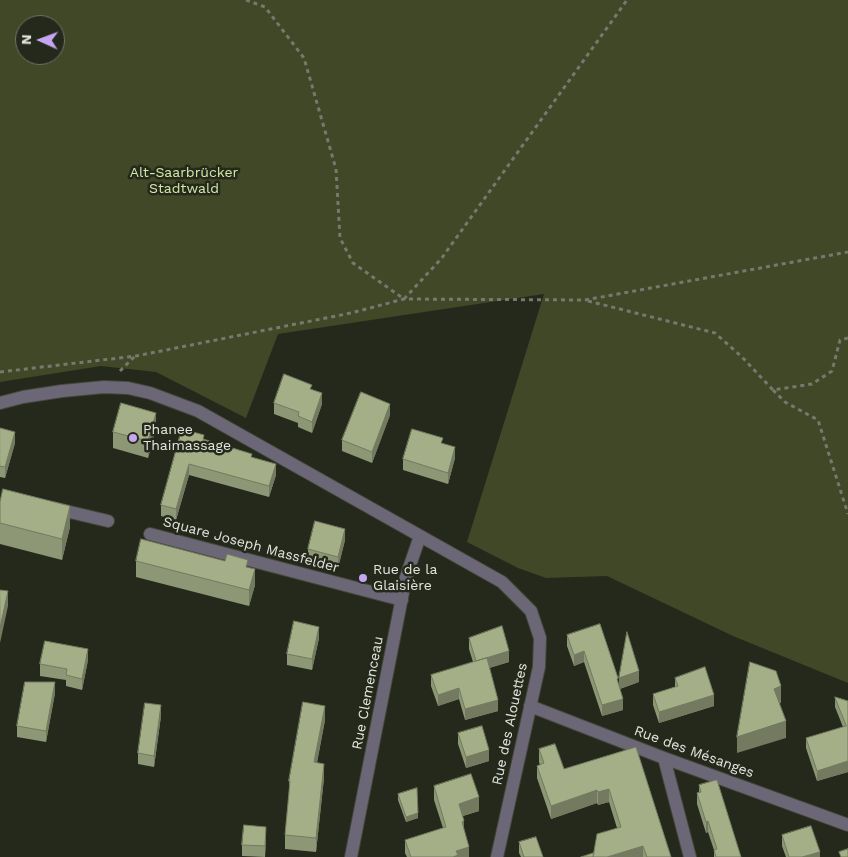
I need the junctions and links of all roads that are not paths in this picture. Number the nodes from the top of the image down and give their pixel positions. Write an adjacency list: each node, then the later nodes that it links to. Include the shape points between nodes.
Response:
1 (0, 403): 5 (street, via 104,387 150,393 198,411)
2 (45, 506): 3 (street)
3 (108, 521)
4 (150, 534): 6 (street, Square Joseph Massfelder)
5 (420, 536): 6 (street, Rue Clemenceau); 7 (street, Rue des Alouettes, via 502,582 531,611 540,638)
6 (402, 600): 10 (street, Rue Clemenceau)
7 (530, 706): 8 (street, Rue des Mésanges); 11 (street, Rue des Alouettes)
8 (664, 758): 9 (street, Rue des Mésanges); 12 (street)
9 (848, 825)
10 (351, 857)
11 (498, 857)
12 (690, 857)

